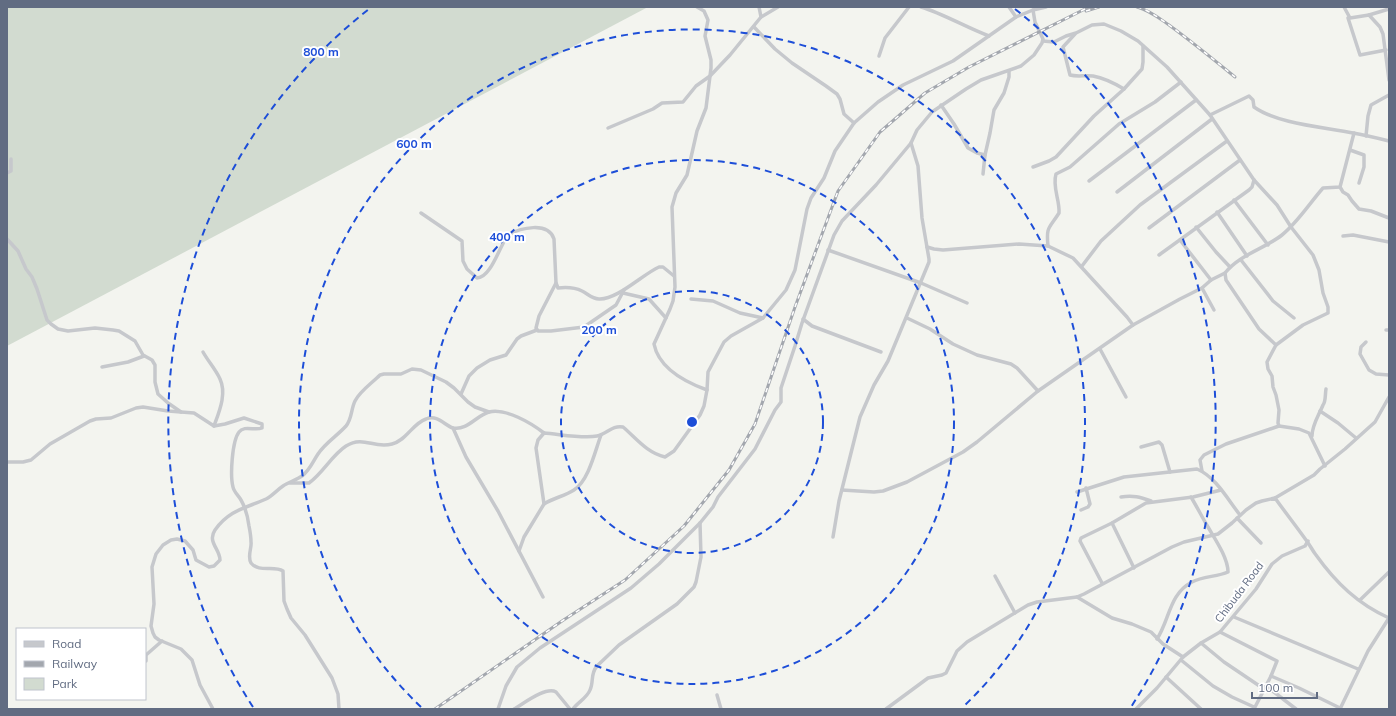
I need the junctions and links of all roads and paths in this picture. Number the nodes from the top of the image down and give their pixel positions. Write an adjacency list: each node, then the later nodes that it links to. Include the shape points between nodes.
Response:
1 (697, 7): 23 (street, via 702,8 707,15 705,36 711,60)
2 (759, 7): 12 (street)
3 (778, 7): 12 (street)
4 (909, 7): 21 (street, via 885,38)
5 (921, 7): 17 (street)
6 (1009, 7): 13 (street)
7 (1046, 7): 10 (street)
8 (1344, 7): 11 (street, via 1350,18)
9 (1389, 9): 11 (street)
10 (1033, 10): 13 (street); 18 (street)
11 (1369, 15): 20 (street, via 1380,27)
12 (761, 17): 15 (street)
13 (1016, 17): 17 (street)
14 (1348, 18): 20 (street, via 1360,56)
15 (754, 27): 23 (street); 31 (street, via 774,49 837,94 844,114)
16 (1076, 33): 18 (street, via 1054,42); 19 (street, via 1092,25 1104,24 1121,31); 26 (street, via 1063,47 1069,75 1102,78)
17 (989, 36): 31 (street, via 953,61 886,95)
18 (1043, 41): 22 (street, via 1034,55 1021,66)
19 (1143, 46): 25 (street); 26 (street, via 1142,69)
20 (1386, 50): 24 (street)
21 (879, 56)
22 (1009, 71): 29 (street, via 981,80); 39 (street, via 1007,87 994,110)
23 (710, 76): 32 (street, via 696,86 680,104 662,103 654,109); 73 (street, via 706,108 697,131 687,175 676,193 672,207)
24 (1389, 80)
25 (1181, 82): 28 (street); 62 (street, via 1119,124 1070,166 1056,174 1054,181 1059,210 1048,230)
26 (1124, 89): 42 (street, via 1056,156)
27 (1389, 95): 34 (street, via 1371,106)
28 (1196, 100): 30 (street); 46 (street)
29 (941, 105): 37 (street, via 926,118); 39 (street, via 968,148)
30 (1211, 117): 33 (street, via 1249,96 1254,107 1263,113 1290,121); 35 (street); 49 (street)
31 (854, 123): 83 (street, via 835,151 824,178 811,198 791,281)
32 (608, 128)
33 (1354, 133): 34 (street); 38 (street)
34 (1366, 136): 36 (street)
35 (1227, 141): 41 (street); 70 (street, via 1140,206 1101,241)
36 (1389, 142)
37 (911, 143): 63 (street, via 918,166); 65 (street, via 842,222)
38 (1350, 150): 47 (street, via 1364,155 1364,167); 48 (street)
39 (985, 155): 44 (street)
40 (11, 159): 43 (street, via 11,171)
41 (1240, 160): 45 (street); 56 (street)
42 (1033, 166)
43 (7, 173)
44 (983, 174)
45 (1254, 180): 50 (street, via 1252,187); 55 (street, via 1277,205)
46 (1089, 181)
47 (1359, 183)
48 (1340, 187): 53 (street, via 1359,209); 55 (street, via 1323,188)
49 (1117, 192)
50 (1234, 200): 51 (street); 61 (street)
51 (1217, 212): 54 (street); 67 (street)
52 (421, 213): 75 (street, via 462,241 463,261 477,278 484,276 508,235 528,228 548,230 554,239)
53 (1389, 218)
54 (1196, 227): 59 (street); 71 (street)
55 (1291, 227): 61 (street); 90 (street, via 1313,255 1319,270 1328,313 1303,325)
56 (1149, 228)
57 (1343, 236): 60 (street, via 1353,235)
58 (7, 239): 94 (street, via 18,251 32,277 45,315 51,324 68,331 95,328 119,331 136,342)
59 (1180, 240): 66 (street); 74 (street)
60 (1389, 242)
61 (1268, 245): 67 (street)
62 (1048, 246): 64 (street, via 1019,244); 70 (street, via 1073,258)
63 (927, 247): 64 (street); 68 (street)
64 (934, 249): 68 (street)
65 (828, 250): 76 (street); 86 (street)
66 (1159, 255)
67 (1247, 256): 69 (street)
68 (929, 259): 76 (street)
69 (1241, 260): 71 (street); 85 (street, via 1273,301)
70 (1082, 266): 87 (street)
71 (1230, 267): 72 (street)
72 (1225, 273): 74 (street); 90 (street, via 1226,280 1259,329)
73 (674, 276): 78 (street, via 663,267 659,267); 82 (street, via 673,300)
74 (1211, 280): 77 (street)
75 (556, 283): 78 (street, via 558,288 571,287 597,300); 88 (street, via 537,320)
76 (921, 283): 80 (street); 84 (street)
77 (1202, 288): 81 (street); 87 (street)
78 (624, 291): 82 (street, via 649,299); 88 (street, via 616,305 584,327)
79 (691, 299): 83 (street, via 713,301 740,313)
80 (967, 303)
81 (1214, 310)
82 (666, 318): 98 (street, via 654,341 657,354 661,361 683,380)
83 (763, 318): 98 (street, via 724,342 708,372)
84 (907, 318): 99 (street, via 977,355 1011,364); 120 (street, via 860,417)
85 (1294, 318)
86 (803, 319): 93 (street, via 812,326); 131 (street, via 780,388 781,402 755,450)
87 (1133, 325): 91 (street)
88 (537, 330): 100 (street, via 521,336 506,355 477,368 469,376)
89 (1366, 342): 96 (street, via 1361,347 1360,354 1369,370 1376,374)
90 (1276, 345): 107 (street, via 1268,362 1268,369 1272,376 1279,410)
91 (1100, 349): 99 (street); 101 (street)
92 (203, 352): 106 (street, via 221,380 219,411)
93 (881, 352)
94 (144, 356): 95 (street); 104 (street, via 155,365 158,394)
95 (102, 368)
96 (1389, 375)
97 (1326, 389): 103 (street)
98 (707, 390): 110 (street, via 700,415 674,451 665,457 648,450 623,427 614,427)
99 (1038, 391): 120 (street, via 963,452 918,476 895,487 874,492)
100 (461, 394): 105 (street, via 475,407); 118 (street, via 446,382 416,369 401,374 380,375 357,397 350,420 326,444 308,471)
101 (1126, 396)
102 (1389, 397): 112 (street, via 1375,422)
103 (1320, 411): 111 (street); 112 (street)
104 (182, 412): 106 (street, via 197,414); 114 (street, via 143,407 112,418 96,419 50,444 31,460)
105 (489, 412): 108 (street, via 468,425); 109 (street, via 512,415 525,420)
106 (214, 426): 128 (street, via 244,418 262,424 259,429 241,430 235,439 232,482)
107 (1279, 426): 111 (street, via 1298,429 1309,433); 116 (street, via 1226,444 1204,455 1200,460)
108 (453, 428): 118 (street, via 440,420 428,418 396,443 377,445 356,441 344,447 309,483); 137 (street, via 466,457)
109 (544, 433): 110 (street, via 589,437); 127 (street, via 536,448)
110 (601, 434): 127 (street, via 586,477 581,484 571,492)
111 (1312, 438): 115 (street)
112 (1356, 438): 115 (street)
113 (1141, 447): 117 (street, via 1159,442)
114 (7, 462)
115 (1325, 466): 125 (street, via 1311,478)
116 (1202, 471): 117 (street, via 1193,469); 121 (street)
117 (1170, 472): 119 (street, via 1124,477)
118 (289, 482): 128 (street, via 268,498)
119 (1086, 488): 122 (street); 129 (street, via 1090,504)
120 (842, 490): 134 (street)
121 (1222, 490): 124 (street); 130 (street)
122 (1077, 492)
123 (1121, 497): 126 (street, via 1138,496)
124 (1191, 497): 126 (street); 133 (street)
125 (1275, 498): 130 (street, via 1256,503); 135 (street)
126 (1152, 502): 132 (street)
127 (544, 504): 137 (street, via 524,537)
128 (244, 507): 150 (street, via 222,521 212,536 212,542 220,555 220,560 214,566 209,568 196,560 185,541 177,539 163,545 156,554 152,567 154,604 151,626 152,633); 161 (street, via 251,542 250,562 260,568 283,571 284,601 287,609 332,678 338,694)
129 (1081, 510)
130 (1239, 517): 133 (street); 136 (street)
131 (700, 523): 162 (street, via 659,564 624,593 540,648 517,667 506,686); 164 (street, via 701,557 694,587 677,604 619,644 594,670 590,691)
132 (1112, 523): 138 (street); 141 (street, via 1080,541)
133 (1214, 535): 138 (street, via 1172,546); 149 (street, via 1228,572 1191,582 1179,592 1173,600)
134 (833, 537)
135 (1308, 541): 144 (street, via 1333,578); 146 (street, Chibuda Road, via 1305,546 1282,556 1272,564)
136 (1261, 543)
137 (519, 551): 142 (street)
138 (1134, 568): 141 (street)
139 (1389, 572): 144 (street)
140 (995, 576): 145 (street)
141 (1102, 583): 143 (street)
142 (543, 597)
143 (1077, 597): 145 (street, via 1033,603); 149 (street, via 1112,618 1151,632)
144 (1360, 600): 147 (street)
145 (1015, 613): 166 (street, via 960,648 946,673 928,678)
146 (1234, 617): 148 (street, Chibuda Road); 154 (street)
147 (1389, 618): 154 (street)
148 (1220, 632): 151 (street, Chibuda Road); 155 (street, via 1275,659 1277,663)
149 (1157, 639): 152 (street)
150 (162, 641): 153 (street, via 146,655); 160 (street, via 181,649 192,660 200,685)
151 (1201, 643): 152 (street, Chibuda Road); 157 (street, via 1229,665)
152 (1182, 658): 156 (street, Chibuda Road); 159 (street, via 1213,686)
153 (146, 660)
154 (1358, 669): 170 (street)
155 (1271, 676): 157 (street); 170 (street)
156 (1166, 677): 167 (street, Chibuda Road); 168 (street)
157 (1265, 687): 159 (street); 169 (street)
158 (717, 695): 165 (street)
159 (1254, 708)
160 (213, 709)
161 (339, 709)
162 (498, 709)
163 (514, 709): 164 (street, via 539,694 553,690)
164 (571, 709)
165 (721, 709)
166 (886, 709)
167 (1136, 709)
168 (1201, 709)
169 (1296, 709)
170 (1340, 709)

